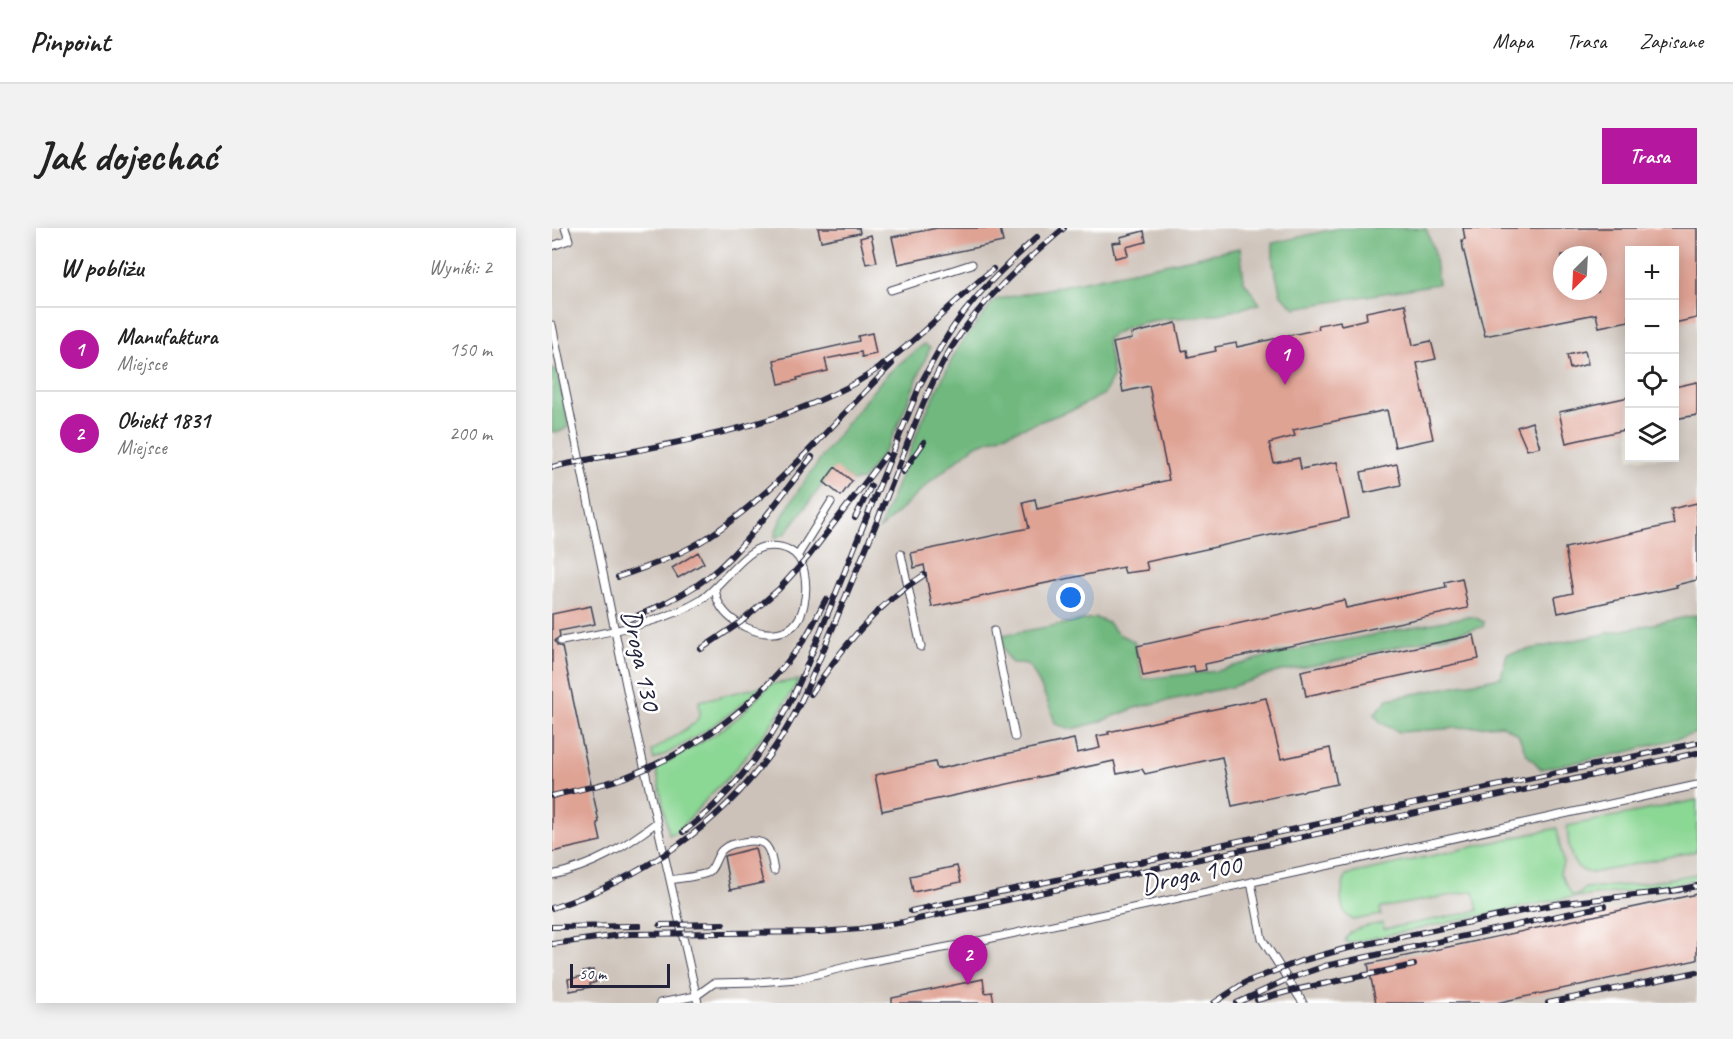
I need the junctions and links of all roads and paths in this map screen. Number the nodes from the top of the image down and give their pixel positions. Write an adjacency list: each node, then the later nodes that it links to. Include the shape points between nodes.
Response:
1 (565, 228): 2 (lane, via 569,240)
2 (552, 246)
3 (972, 264): 4 (lane)
4 (891, 290)
5 (552, 325): 10 (lane, Droga 130)
6 (831, 502): 8 (lane)
7 (901, 554): 13 (lane)
8 (798, 555): 9 (lane, via 787,548 760,548 750,552); 9 (lane, via 806,592 797,621 785,631 770,633 738,624 718,603)
9 (715, 588): 10 (lane, via 700,600 661,618)
10 (615, 630): 12 (lane); 16 (lane, Droga 130)
11 (994, 631): 14 (lane)
12 (561, 641)
13 (921, 647)
14 (1015, 737)
15 (1697, 785): 20 (lane, Droga 100)
16 (657, 822): 18 (lane, via 606,857); 19 (lane, Droga 130)
17 (774, 871): 19 (lane, via 767,846 750,841 728,845 706,873)
18 (552, 875)
19 (670, 880): 21 (lane, Droga 130)
20 (1251, 882): 21 (lane, Droga 100, via 798,978 714,982); 23 (lane, via 1262,939)
21 (697, 1000): 22 (lane, Droga 100)
22 (660, 1003)
23 (1303, 1003)

